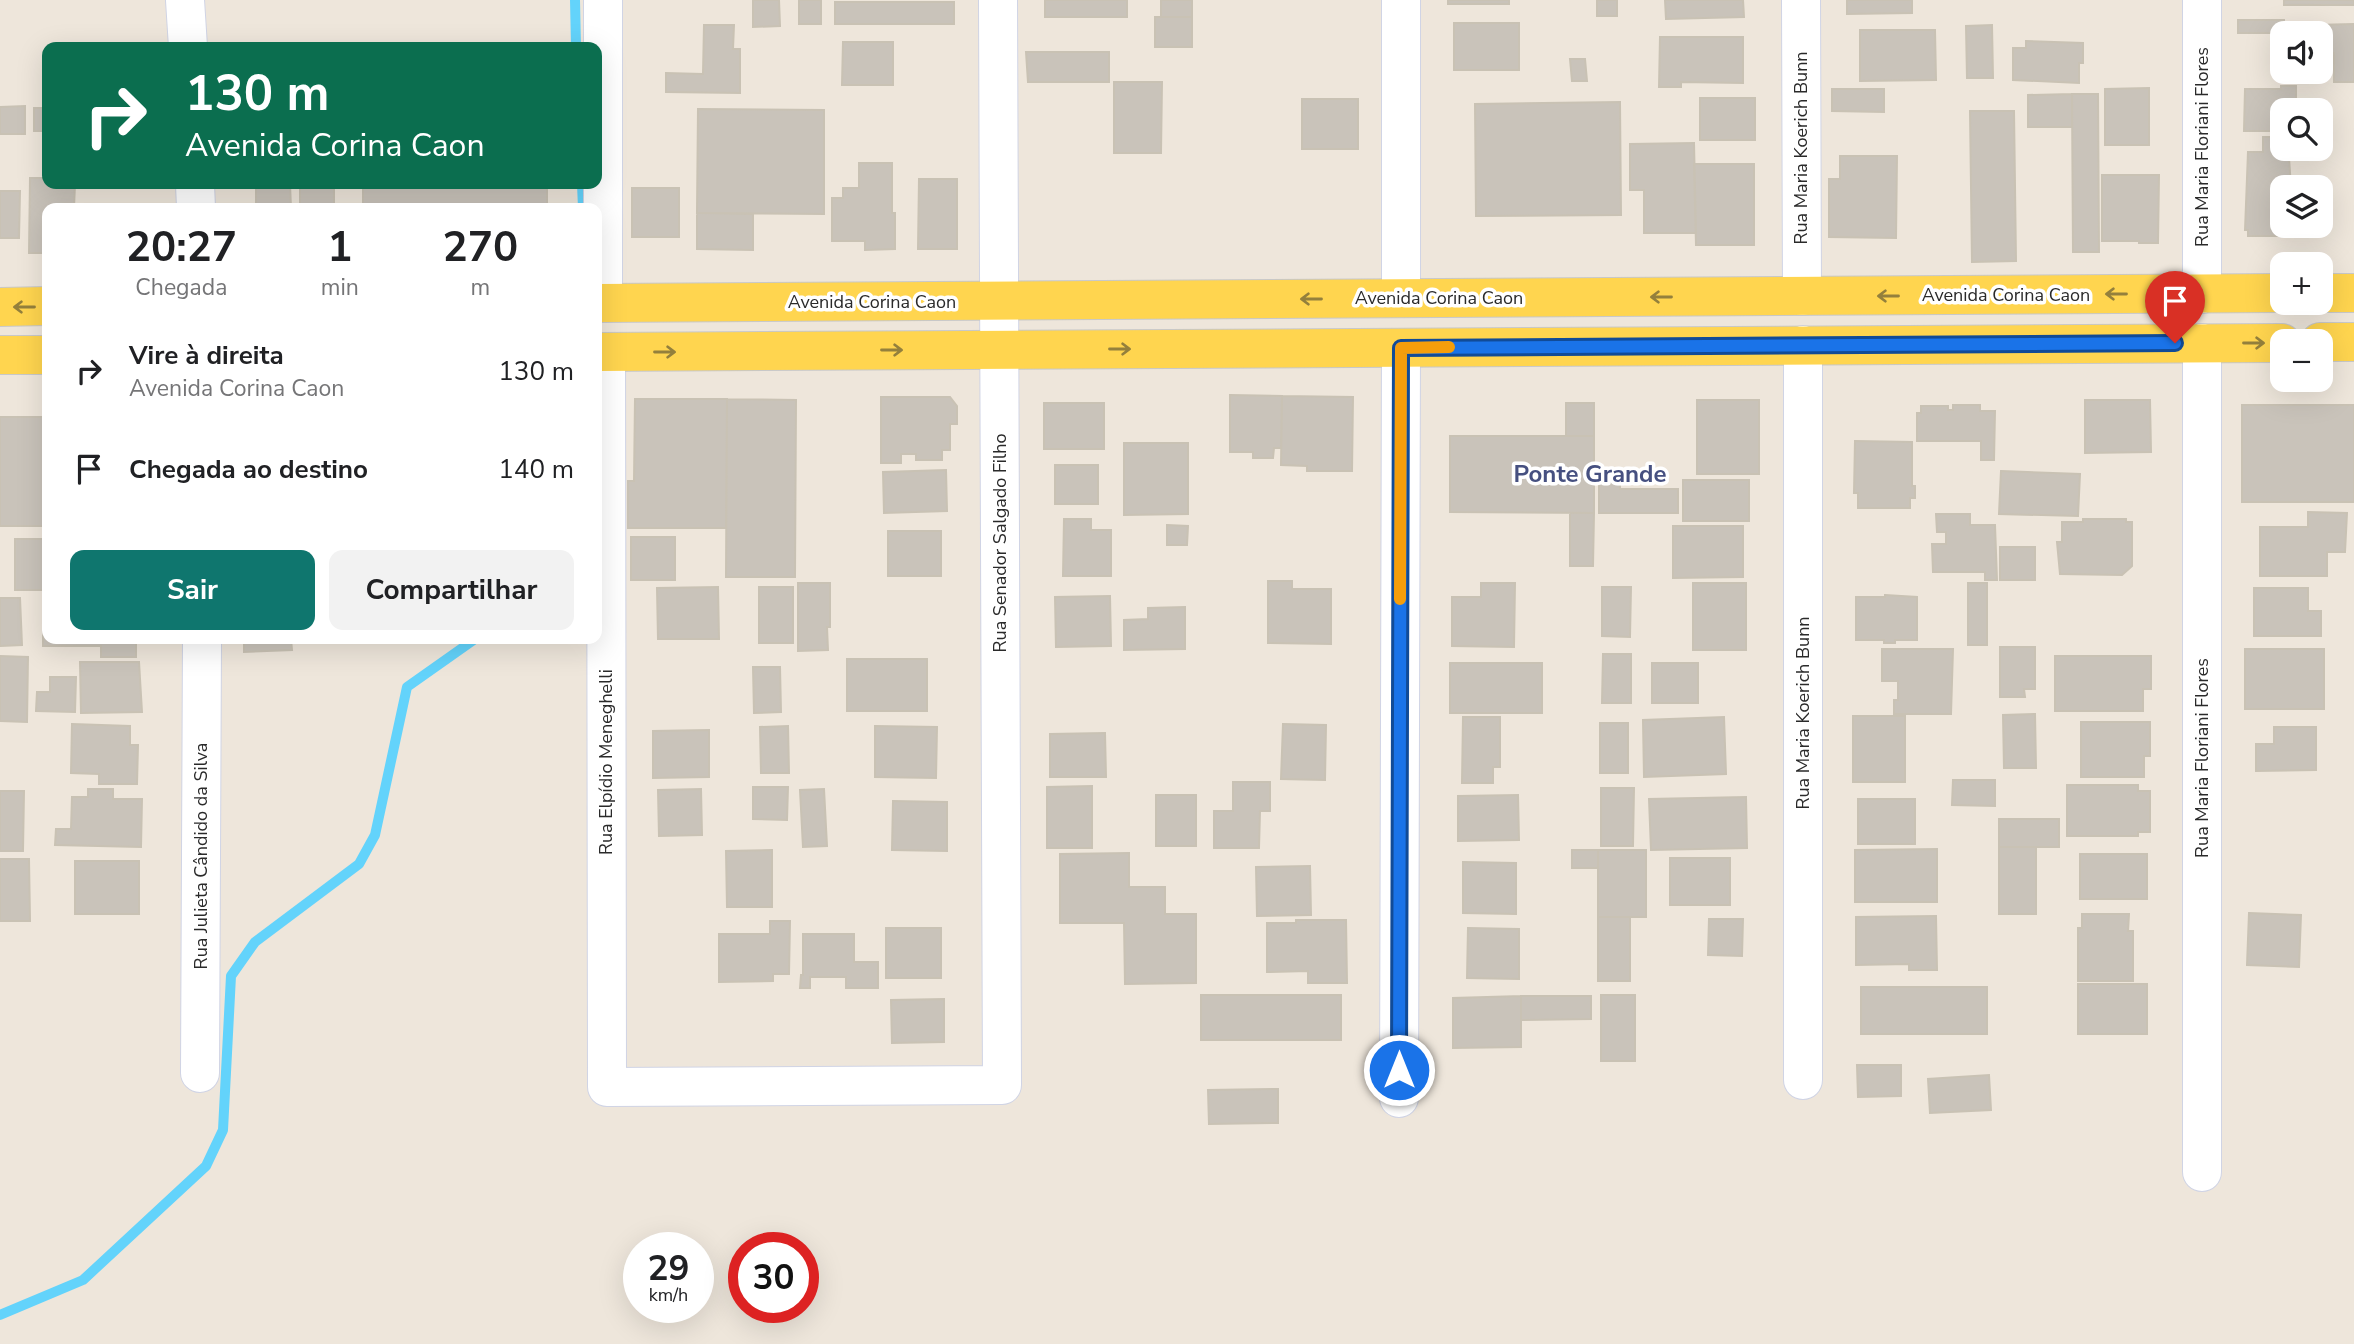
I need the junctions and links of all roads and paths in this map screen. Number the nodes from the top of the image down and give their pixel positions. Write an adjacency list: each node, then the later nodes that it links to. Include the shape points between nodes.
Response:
1 (185, 0): 7 (street)
2 (603, 0): 8 (street)
3 (998, 0): 15 (street, Rua Senador Salgado Filho)
4 (1401, 0): 14 (street)
5 (1801, 0): 13 (street, Rua Maria Koerich Bunn)
6 (2202, 0): 12 (street, Rua Maria Floriani Flores)
7 (188, 42)
8 (602, 101)
9 (2270, 293): 12 (main road, Avenida Corina Caon)
10 (2333, 293): 11 (main road)
11 (2354, 293)
12 (2202, 294): 13 (main road, Avenida Corina Caon, one-way to 13)
13 (1802, 296): 14 (main road, Avenida Corina Caon, one-way to 14)
14 (1401, 298): 15 (main road, Avenida Corina Caon, one-way to 15)
15 (999, 301): 16 (main road, Avenida Corina Caon); 25 (street, Rua Senador Salgado Filho)
16 (602, 303)
17 (42, 306): 18 (main road, one-way to 18)
18 (0, 307)
19 (2333, 342): 20 (main road)
20 (2354, 342)
21 (2202, 343): 22 (main road, one-way to 22); 23 (main road); 35 (street, Rua Maria Floriani Flores)
22 (2270, 343)
23 (1803, 345): 24 (main road); 32 (street, Rua Maria Koerich Bunn)
24 (1401, 348): 25 (main road, one-way to 24); 34 (street)
25 (999, 350): 26 (main road, one-way to 25); 33 (street, Rua Senador Salgado Filho, via 1002,1085)
26 (602, 352)
27 (0, 355): 28 (main road)
28 (42, 355)
29 (602, 474): 33 (street, Rua Elpídio Meneghelli)
30 (202, 644): 31 (street, Rua Julieta Cândido da Silva)
31 (200, 1073)
32 (1804, 1080)
33 (607, 1087)
34 (1399, 1098)
35 (2202, 1172)

